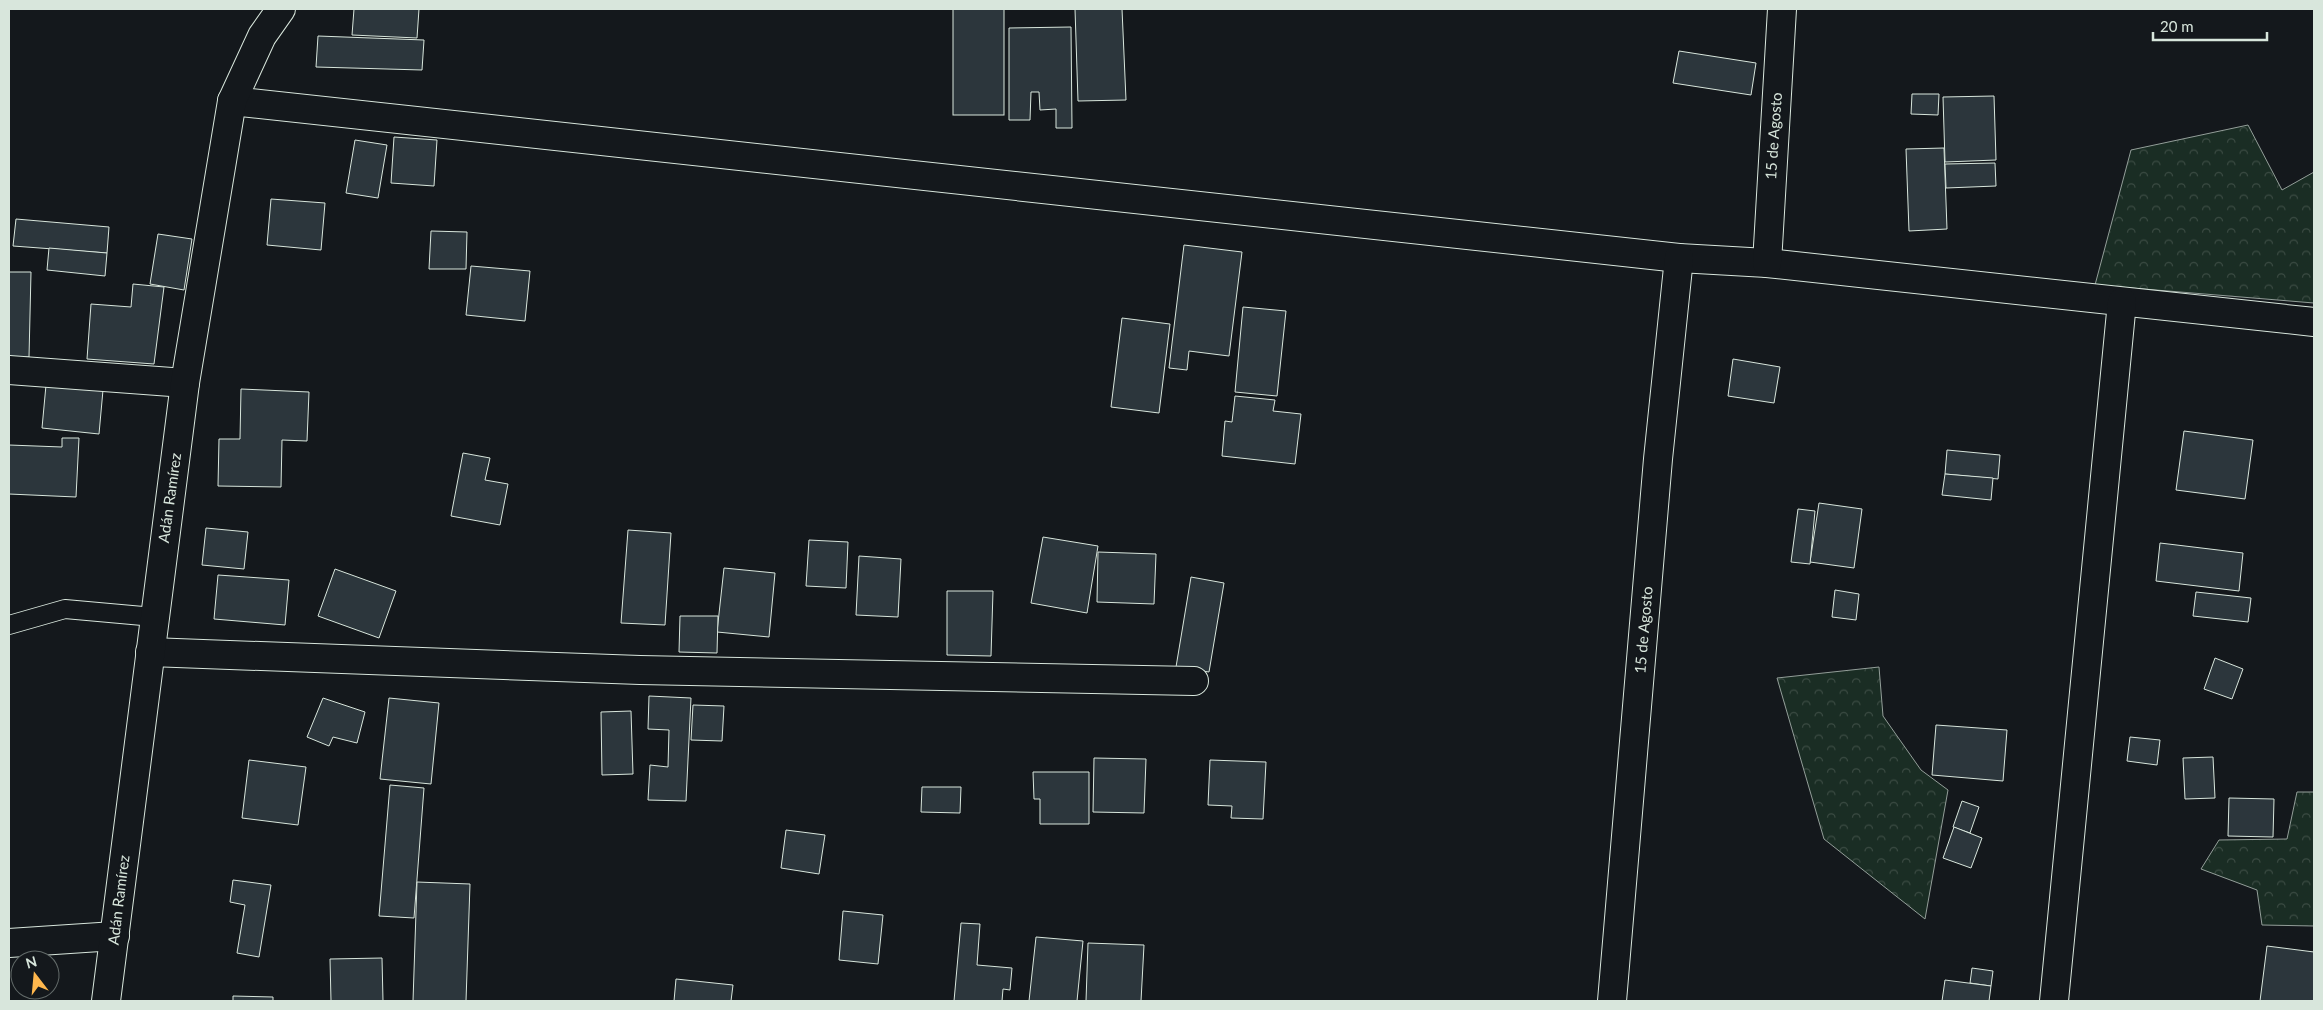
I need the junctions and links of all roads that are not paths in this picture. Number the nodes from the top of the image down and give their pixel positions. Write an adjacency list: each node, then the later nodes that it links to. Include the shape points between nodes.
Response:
1 (280, 9): 3 (street, Adán Ramírez, via 262,36)
2 (1782, 9): 5 (street, 15 de Agosto)
3 (232, 101): 4 (street); 9 (street, Adán Ramírez)
4 (1680, 258): 5 (street); 17 (street, 15 de Agosto, via 1658,459)
5 (1766, 263): 6 (street)
6 (2122, 302): 7 (street); 18 (street)
7 (2314, 322)
8 (9, 370): 9 (street)
9 (185, 383): 10 (street, Adán Ramírez)
10 (154, 617): 11 (lane, via 65,609); 12 (street, Adán Ramírez)
11 (9, 625)
12 (150, 652): 13 (street, via 640,670); 14 (street, Adán Ramírez)
13 (1194, 681)
14 (115, 936): 15 (street); 16 (street, Adán Ramírez)
15 (9, 943)
16 (106, 1001)
17 (1612, 1001)
18 (2054, 1001)

